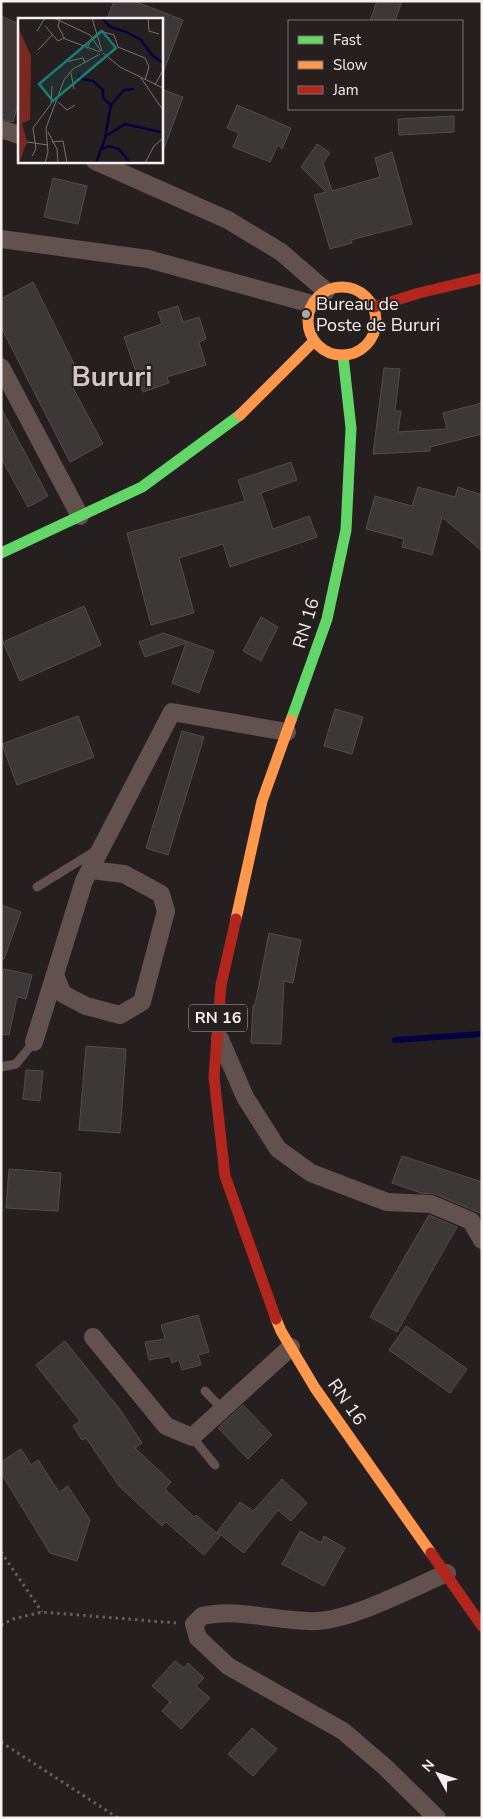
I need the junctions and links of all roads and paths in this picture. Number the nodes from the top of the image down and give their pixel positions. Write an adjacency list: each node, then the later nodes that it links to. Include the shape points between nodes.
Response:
1 (1, 129): 2 (street)
2 (18, 135)
3 (97, 162): 6 (street, via 228,220 281,252)
4 (1, 239): 7 (street, via 148,258)
5 (482, 278): 8 (main road)
6 (326, 291): 7 (main road); 8 (main road, via 348,287 368,298)
7 (312, 304): 9 (main road, via 308,323)
8 (374, 307): 10 (main road, via 376,324 371,340 354,354)
9 (314, 341): 10 (main road, via 332,354); 12 (main road, via 238,418 194,451 142,487)
10 (343, 356): 14 (main road, RN 16 / RN 16, via 351,428 346,530 327,619)
11 (1, 367): 12 (street)
12 (80, 516): 13 (main road)
13 (1, 553)
14 (287, 732): 15 (street, via 172,712); 19 (main road, RN 16 / RN 16, via 262,802 221,985)
15 (103, 846): 16 (street); 17 (lane)
16 (91, 870): 18 (street, via 84,881); 18 (street, via 124,874 161,894 166,911 142,1002 120,1015 86,1006 63,994)
17 (37, 887)
18 (55, 976): 20 (street)
19 (216, 1030): 22 (street, via 245,1097 278,1149 311,1173 387,1202 431,1204 471,1221); 24 (main road, RN 16 / RN 16, via 214,1076 225,1176 258,1272 281,1331)
20 (34, 1042): 21 (lane, via 16,1064)
21 (1, 1067)
22 (482, 1240)
23 (93, 1337): 27 (street, via 166,1426)
24 (291, 1347): 26 (street); 30 (main road, RN 16 / RN 16, via 315,1388)
25 (206, 1391): 26 (lane)
26 (222, 1410): 27 (street)
27 (192, 1437): 28 (lane)
28 (215, 1466)
29 (1, 1552): 31 (path)
30 (447, 1573): 32 (street, via 364,1609 319,1621 285,1621 228,1613 202,1616); 34 (main road, RN 16 / RN 16)
31 (42, 1612): 32 (path); 33 (path)
32 (194, 1624): 37 (street, via 198,1638 228,1666 344,1731 385,1766)
33 (1, 1625)
34 (482, 1626)
35 (1, 1742): 36 (path)
36 (118, 1818)
37 (436, 1818)

